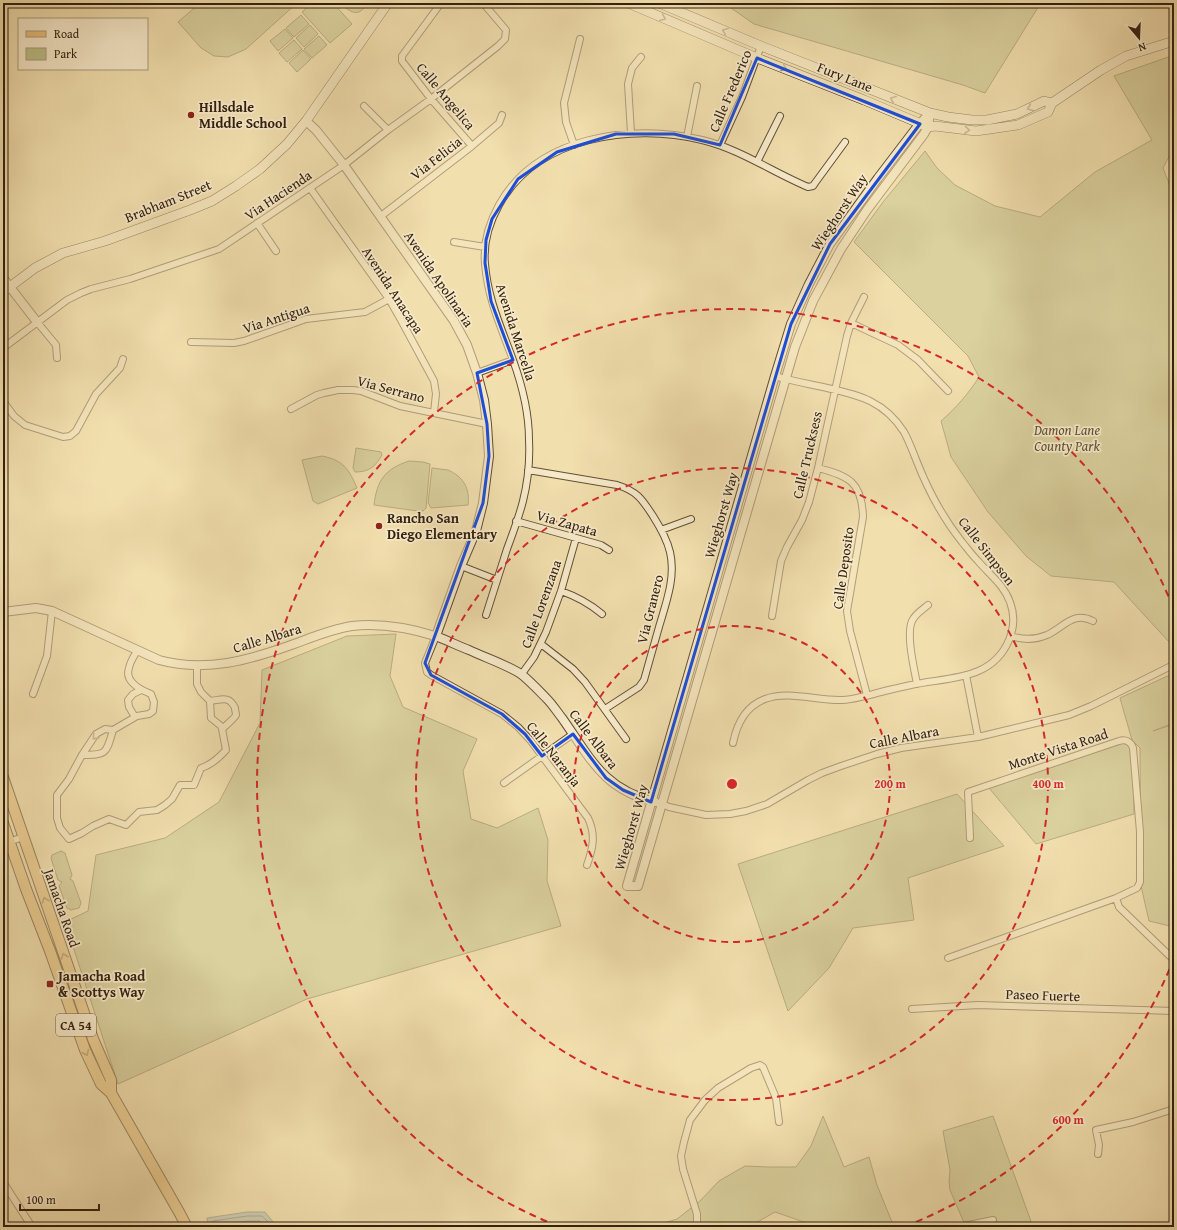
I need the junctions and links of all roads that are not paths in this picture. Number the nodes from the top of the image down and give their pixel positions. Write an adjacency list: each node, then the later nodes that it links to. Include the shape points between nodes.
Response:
1 (388, 3): 18 (main road, Brabham Street)
2 (441, 3): 12 (street, Calle Angelica, via 402,56 402,61)
3 (483, 3): 12 (street, Via Hacienda, via 506,30 505,39)
4 (628, 3): 10 (main road, Fury Lane, one-way to 10)
5 (659, 3): 8 (main road, Fury Lane, one-way to 5)
6 (580, 40): 24 (street, via 564,103 566,122)
7 (1174, 41): 13 (main road, Fury Lane, via 1126,56)
8 (761, 46): 10 (street, Calle Frederico); 15 (main road, Fury Lane, one-way to 8)
9 (641, 57): 21 (street, via 632,68 628,84)
10 (757, 58): 19 (main road, Fury Lane, one-way to 19); 25 (street, Calle Frederico)
11 (697, 86): 22 (street)
12 (431, 99): 20 (street, Via Hacienda); 26 (street, Calle Angelica)
13 (1052, 103): 15 (main road, Fury Lane, one-way to 15, via 1044,101 1016,114 987,120); 19 (main road, Fury Lane, one-way to 13, via 976,131 1018,125 1048,112)
14 (364, 106): 20 (street)
15 (930, 113): 19 (street, Wieghorst Way)
16 (502, 115): 26 (street, Via Felicia, via 499,123)
17 (780, 116): 27 (street)
18 (306, 121): 28 (street, Avenida Apolinaria); 36 (main road, Brabham Street, via 288,144 260,169 212,201 105,241 63,253 35,268)
19 (924, 125): 47 (street, Wieghorst Way, via 878,178 830,244 791,324); 48 (street, Wieghorst Way, via 924,134 840,249 813,301)
20 (388, 130): 28 (street, Via Hacienda)
21 (632, 132): 22 (street, Avenida Marcella); 24 (street, Avenida Marcella, via 609,135)
22 (687, 137): 25 (street, Avenida Marcella)
23 (845, 142): 27 (street, Avenida Marcella, via 815,183 808,187)
24 (574, 145): 33 (street, Avenida Marcella, via 532,167 503,197 492,219)
25 (720, 145): 27 (street, Avenida Marcella)
26 (472, 146): 30 (street, Via Felicia)
27 (757, 162)
28 (344, 165): 29 (street, Via Hacienda); 30 (street, Avenida Apolinaria)
29 (310, 188): 31 (street, Via Hacienda); 38 (street, Avenida Anacapa)
30 (381, 216): 46 (street, Avenida Apolinaria, via 454,321 467,345)
31 (257, 223): 34 (street); 39 (street, Via Hacienda, via 219,249 81,293)
32 (454, 242): 33 (street)
33 (486, 247): 45 (street, Avenida Marcella, via 485,262 490,294)
34 (276, 251)
35 (3, 278): 36 (street)
36 (6, 289): 39 (street)
37 (864, 297): 40 (street, Calle Trucksess)
38 (388, 299): 41 (street, Via Antigua, via 365,312 306,319 244,341); 53 (street, Avenida Anacapa, via 434,381)
39 (37, 322): 42 (street, Via Hacienda); 43 (street, via 56,345)
40 (851, 324): 49 (street, Calle Trucksess); 50 (street, via 898,345 918,360)
41 (191, 342)
42 (3, 348)
43 (57, 358)
44 (123, 359): 51 (street, via 120,368 96,394 76,431 70,436 63,437 26,425 14,416)
45 (513, 360): 46 (street); 56 (street, Avenida Marcella, via 523,392 528,423)
46 (477, 373): 54 (street, Avenida Apolinaria)
47 (775, 376): 48 (street, Calle Simpson); 97 (street, Wieghorst Way)
48 (786, 379): 49 (street, Calle Simpson); 98 (street, Wieghorst Way)
49 (834, 390): 55 (street, Calle Trucksess); 73 (street, Calle Simpson, via 856,394 869,400 887,412 901,428 943,513 961,540 1007,595 1013,618)
50 (948, 391)
51 (3, 400)
52 (291, 409): 53 (street, Via Serrano, via 317,395 346,390 361,391 400,406)
53 (434, 412): 54 (street, Via Serrano)
54 (487, 424): 62 (street, Avenida Apolinaria, via 489,456 483,503 476,531)
55 (818, 468): 70 (street, Calle Trucksess, via 809,502 782,561); 83 (street, Calle Deposito, via 852,481 863,503 863,517 847,611)
56 (528, 470): 58 (street, Avenida Marcella, via 523,501); 59 (street, Via Granero, via 627,488 636,493)
57 (691, 519): 59 (street)
58 (516, 521): 60 (street, Via Zapata); 63 (street, Avenida Marcella)
59 (661, 530): 85 (street, Via Granero, via 670,552 672,575 644,680 640,687)
60 (576, 538): 61 (street, Via Zapata); 64 (street, Calle Lorenzana)
61 (609, 550)
62 (461, 566): 63 (street); 72 (street, Avenida Apolinaria)
63 (498, 580): 69 (street, Avenida Marcella)
64 (561, 591): 68 (street, via 588,602); 74 (street, Calle Lorenzana)
65 (928, 605): 80 (street, via 916,614 910,629)
66 (52, 611): 67 (street, Calle Albara, via 36,608); 75 (street, Calle Albara); 82 (street, via 46,656)
67 (3, 612)
68 (602, 614)
69 (486, 615)
70 (772, 616)
71 (1093, 621): 73 (street, via 1083,618 1072,619 1037,638 1021,639)
72 (436, 636): 77 (street, Calle Albara, via 400,628 351,626 256,656 220,665); 78 (street, Calle Albara); 94 (street, Calle Naranja, via 424,663 427,672 502,714 525,734)
73 (1010, 636): 79 (street, Calle Simpson, via 1005,648 993,663)
74 (541, 644): 78 (street, Calle Lorenzana); 85 (street, via 573,669)
75 (137, 651): 77 (street, Calle Albara, via 167,663); 81 (street, via 128,674)
76 (1173, 665): 90 (street, Calle Albara, via 1069,715)
77 (197, 666): 84 (street, via 198,689)
78 (521, 675): 89 (street, Calle Albara, via 548,700)
79 (966, 675): 80 (street, Calle Simpson); 90 (street)
80 (917, 684): 83 (street, Calle Simpson)
81 (140, 690): 86 (street, via 128,700 129,708); 86 (street, via 151,694 154,699 153,711)
82 (33, 694)
83 (867, 695): 92 (street, Calle Simpson, via 842,700 783,695 766,698 744,714 736,729)
84 (210, 701): 87 (street, via 211,718); 87 (street, via 226,699 234,707 235,717)
85 (604, 709): 91 (street)
86 (135, 717): 88 (street)
87 (222, 729): 93 (street, via 226,750 210,765 201,768 194,785 180,785 165,805 157,810 139,812 126,825 108,819 69,839 60,828 57,818 57,795)
88 (114, 730): 93 (street, one-way to 93, via 105,728 96,734); 93 (street, via 108,749 103,753)
89 (573, 734): 94 (street); 97 (street, Calle Albara, via 606,778 629,793)
90 (978, 738): 98 (street, Calle Albara, via 902,748 857,760 812,778 768,804 737,813 706,815)
91 (626, 739)
92 (733, 743)
93 (82, 755)
94 (542, 756): 96 (street); 103 (street, Calle Naranja, via 591,824 594,845)
95 (3, 777): 100 (main road, Jamacha Road / CA 54)
96 (504, 784)
97 (652, 802): 98 (street, Calle Albara); 98 (street, Wieghorst Way, via 627,886 638,886)
98 (662, 804)
99 (3, 823): 102 (main road, Jamacha Road / CA 54)
100 (23, 837): 102 (street); 105 (main road, Jamacha Road / CA 54, one-way to 100)
101 (970, 838): 104 (street, Monte Vista Road, via 968,792 1119,741 1126,741 1133,748 1140,832 1140,882 1137,888)
102 (6, 843): 106 (main road, Jamacha Road / CA 54)
103 (587, 865)
104 (1116, 898): 107 (street, Monte Vista Road); 108 (street, via 1119,907)
105 (57, 935): 106 (main road); 111 (main road, Jamacha Road / CA 54, one-way to 105, via 111,1080 93,1039)
106 (50, 951): 111 (main road, Jamacha Road / CA 54, one-way to 111, via 85,1050 101,1084)
107 (948, 958)
108 (1174, 960)
109 (912, 1010): 110 (street, Paseo Fuerte, via 978,1005)
110 (1174, 1012)
111 (111, 1093): 118 (main road, Jamacha Road / CA 54)
112 (1174, 1109): 114 (street, via 1096,1130)
113 (779, 1122): 119 (street, via 776,1098 764,1067 760,1065 718,1088 705,1100 690,1120 681,1156 697,1214)
114 (1098, 1154)
115 (3, 1182): 117 (street)
116 (993, 1220): 120 (street)
117 (32, 1227)
118 (187, 1227)
119 (697, 1227)
120 (959, 1227)

